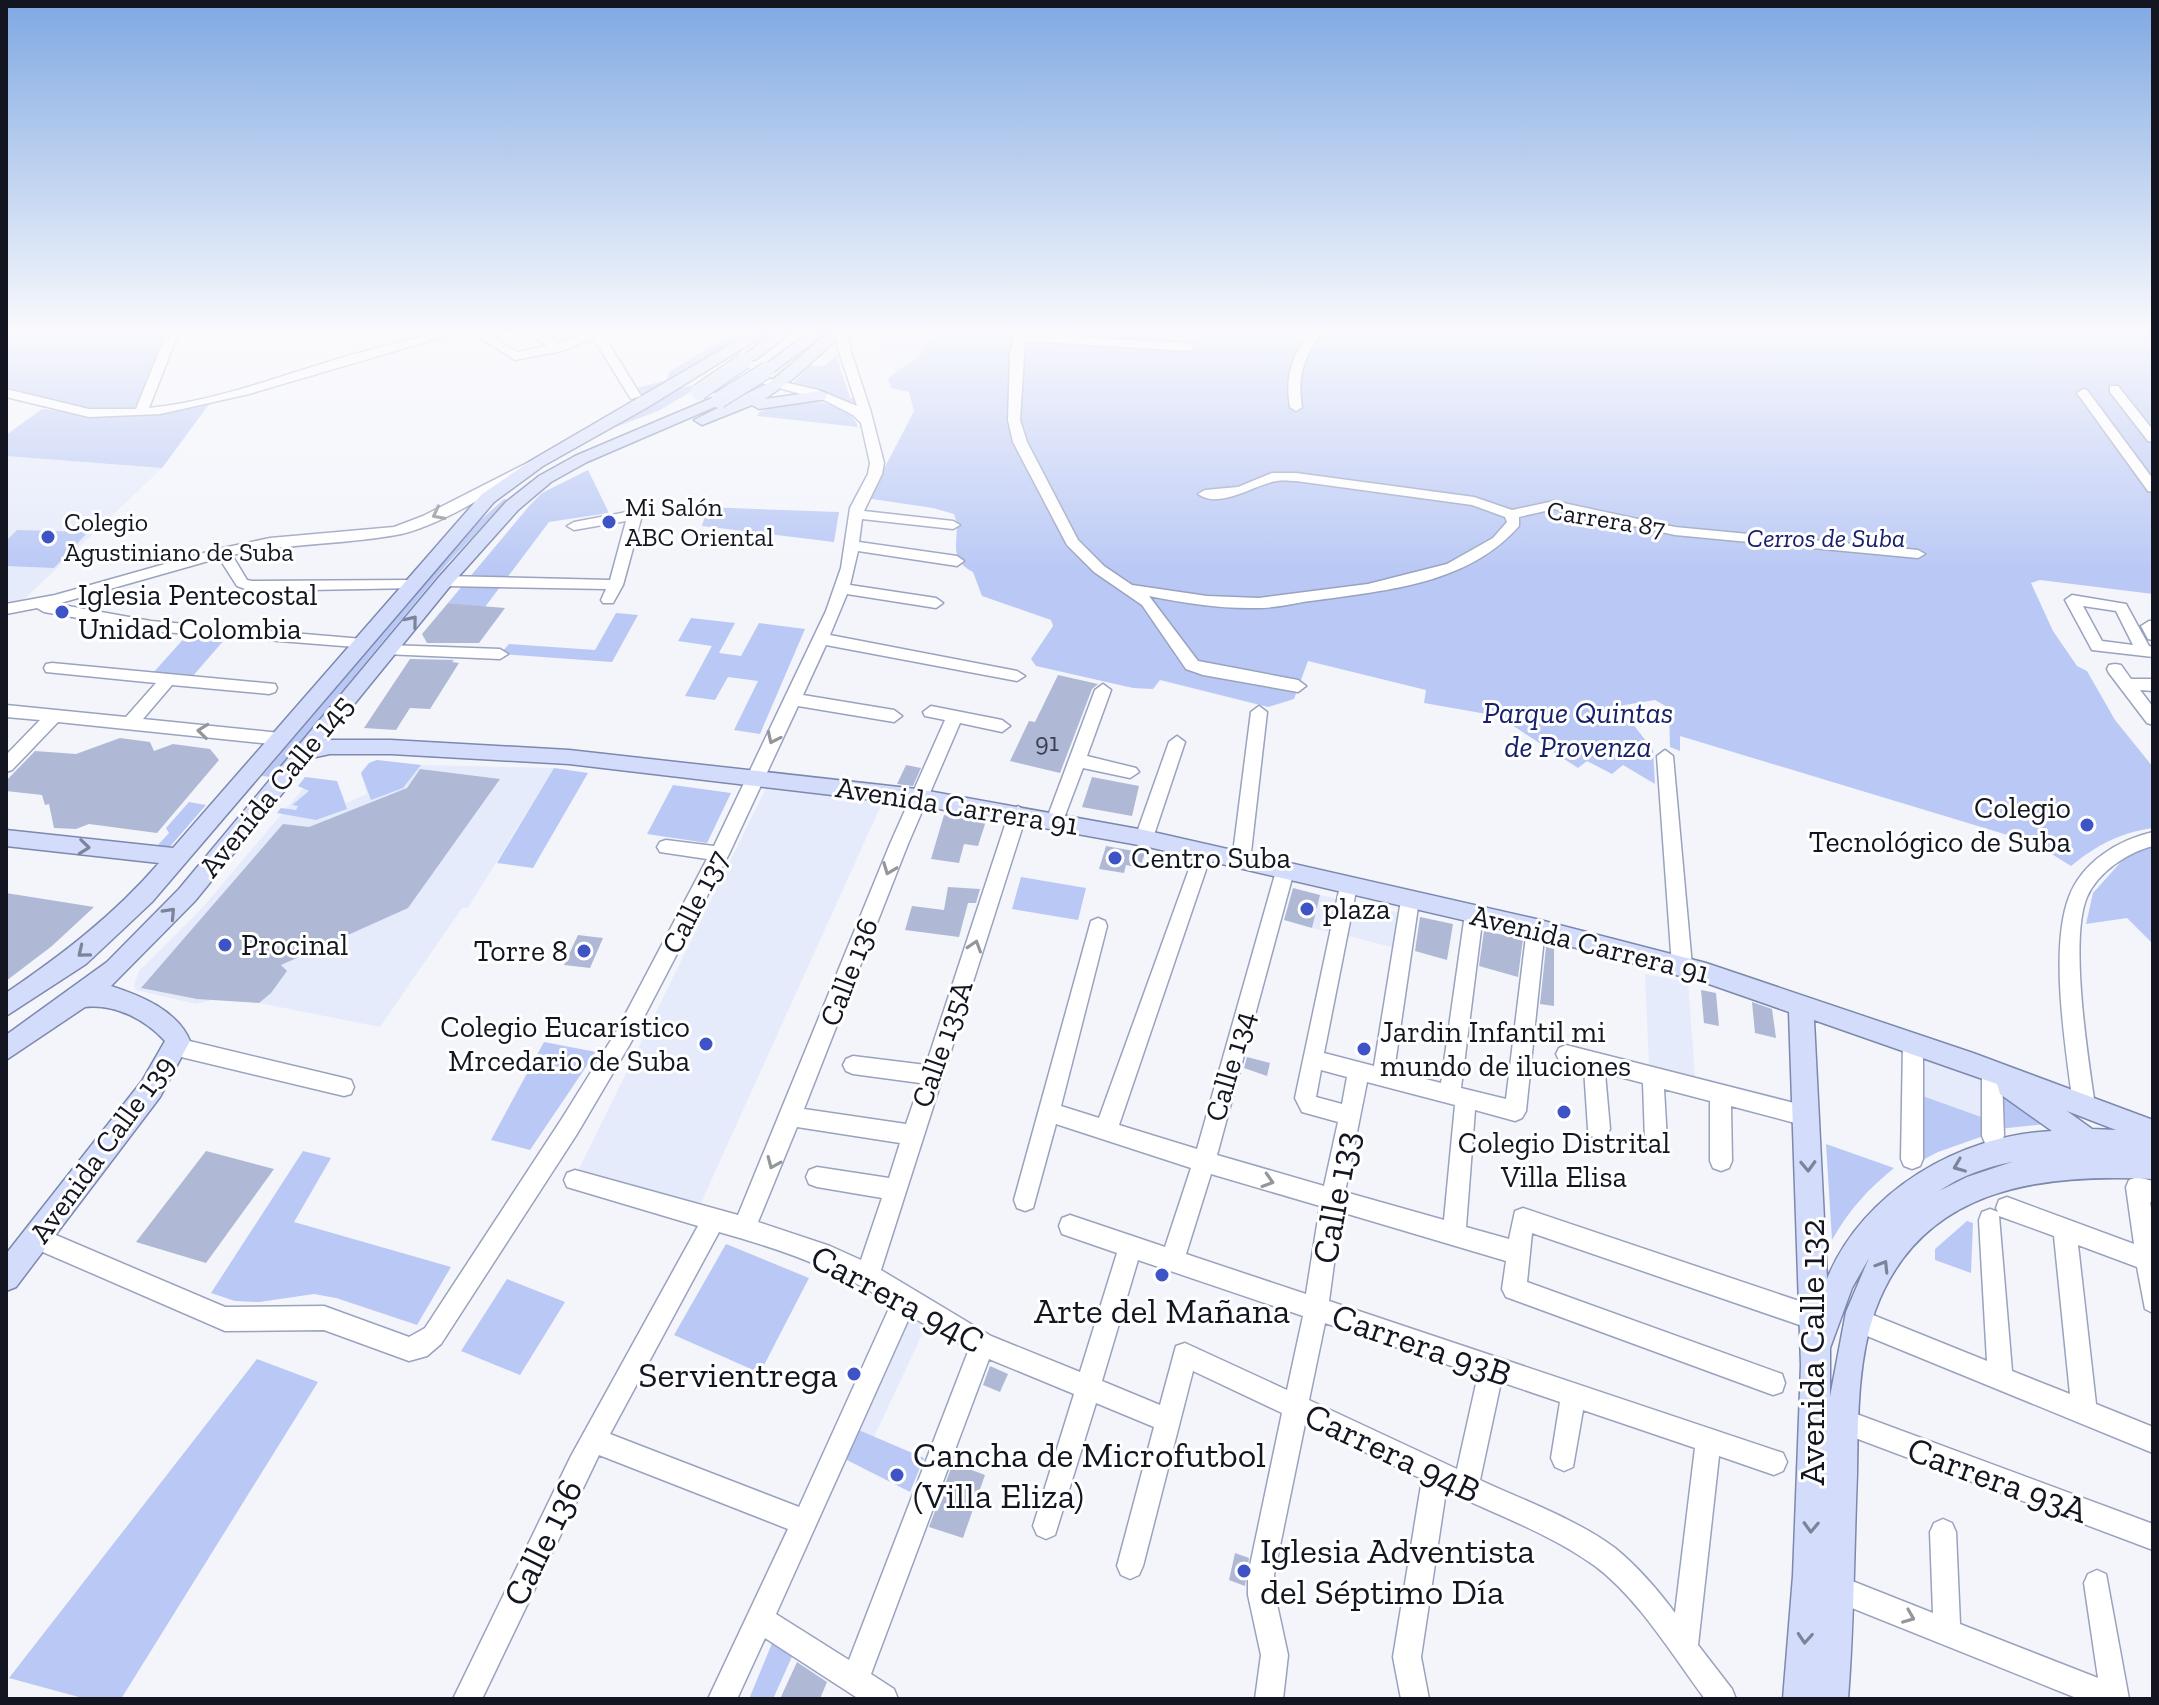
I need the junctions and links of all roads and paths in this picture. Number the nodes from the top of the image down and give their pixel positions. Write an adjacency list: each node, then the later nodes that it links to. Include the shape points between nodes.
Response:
1 (616, 414): 11 (main road, Avenida Calle 145)
2 (658, 414): 19 (main road, Avenida Calle 145, bridge, via 538,468)
3 (710, 414): 24 (main road, Avenida Calle 145, via 600,457 521,497)
4 (858, 414): 9 (street)
5 (865, 414): 9 (street, Calle 137)
6 (1014, 414): 27 (street, via 1020,442 1072,542)
7 (2099, 414): 12 (street)
8 (2134, 414): 10 (street)
9 (868, 424): 15 (street, Calle 137, via 876,469)
10 (2153, 438)
11 (532, 465): 19 (main road, Avenida Calle 145, via 488,498); 21 (street, one-way to 21, via 396,531 287,539)
12 (2148, 476): 13 (street)
13 (2153, 488)
14 (1205, 494): 16 (street, Carrera 87, via 1241,491 1272,477 1296,477 1474,501)
15 (856, 514): 17 (street); 20 (street, Calle 137)
16 (1511, 514): 22 (street, Carrera 87, via 1554,505 1675,531); 27 (street, via 1514,523 1506,534 1446,571 1414,581 1255,603 1200,601)
17 (953, 525)
18 (574, 526): 26 (street, via 633,516)
19 (456, 535): 25 (main road, Avenida Calle 145)
20 (853, 546): 23 (street); 28 (street, Calle 137)
21 (223, 552): 25 (street, via 242,583 251,586); 31 (street)
22 (1918, 554)
23 (957, 561)
24 (445, 581): 26 (street); 35 (main road, Avenida Calle 145, one-way to 24)
25 (412, 585): 34 (main road, Avenida Calle 145)
26 (616, 585): 29 (street)
27 (1128, 588): 44 (street, via 1147,602 1192,665)
28 (842, 589): 30 (street); 33 (street, Calle 137)
29 (608, 600)
30 (936, 603)
31 (19, 607): 32 (street); 34 (street, via 151,626)
32 (6, 619)
33 (822, 639): 40 (street); 47 (street, Calle 137)
34 (363, 644): 58 (main road, Avenida Calle 145)
35 (389, 650): 37 (street); 56 (main road, Avenida Calle 145)
36 (2148, 652): 36 (street, via 2117,605 2076,599 2073,603 2097,646)
37 (500, 654)
38 (52, 668): 41 (street)
39 (2115, 669): 42 (street)
40 (1017, 676)
41 (168, 679): 45 (street); 55 (street)
42 (2125, 684): 43 (street); 54 (street)
43 (2153, 685)
44 (1298, 686)
45 (269, 688)
46 (1103, 690): 62 (street)
47 (791, 699): 52 (street); 66 (street, Calle 137, one-way to 66)
48 (6, 711): 51 (street)
49 (931, 712): 53 (street)
50 (1259, 712): 77 (street)
51 (54, 716): 55 (street); 64 (street)
52 (894, 716)
53 (954, 718): 57 (street); 67 (street, Calle 136)
54 (2153, 719)
55 (130, 724): 58 (street, one-way to 55)
56 (327, 725): 60 (main road, Avenida Carrera 91, via 338,738); 61 (main road, Avenida Calle 145)
57 (1002, 726)
58 (280, 739): 76 (main road, Avenida Calle 145)
59 (1177, 742): 70 (street)
60 (391, 747): 61 (main road, Avenida Carrera 91); 66 (main road, Avenida Carrera 91, via 530,754)
61 (304, 752): 85 (main road, Avenida Calle 145, one-way to 61, via 187,895)
62 (1077, 760): 65 (street); 69 (street)
63 (1666, 760): 84 (street)
64 (6, 766)
65 (1130, 772)
66 (756, 777): 67 (main road, Avenida Carrera 91); 75 (street, Calle 137)
67 (917, 797): 68 (main road, Avenida Carrera 91); 108 (street, Calle 136, one-way to 108)
68 (1018, 813): 69 (main road, Avenida Carrera 91); 99 (street, Calle 135A, one-way to 68)
69 (1055, 821): 70 (main road, Avenida Carrera 91)
70 (1144, 838): 74 (main road, Avenida Carrera 91)
71 (2153, 839): 104 (street, via 2127,845 2103,867 2080,893 2072,918)
72 (9, 842): 76 (main road, one-way to 76)
73 (666, 847): 75 (street)
74 (1203, 852): 77 (main road, Avenida Carrera 91); 110 (street)
75 (720, 854): 132 (street, Calle 137, via 601,1077 426,1344 409,1349 324,1318 225,1319)
76 (178, 857): 89 (main road, Avenida Calle 145, one-way to 89, via 105,934)
77 (1241, 861): 78 (main road, Avenida Carrera 91)
78 (1285, 871): 79 (main road, Avenida Carrera 91); 119 (street, Calle 134)
79 (1348, 886): 80 (main road, Avenida Carrera 91); 94 (street)
80 (1410, 900): 81 (main road, Avenida Carrera 91); 98 (street, Calle 133)
81 (1474, 914): 83 (main road, Avenida Carrera 91); 103 (street)
82 (1098, 926): 105 (street)
83 (1536, 928): 84 (main road, Avenida Carrera 91); 103 (street, via 1515,1111)
84 (1682, 966): 88 (main road, Avenida Carrera 91)
85 (115, 969): 86 (main road, Avenida Calle 145); 87 (main road)
86 (80, 997): 87 (main road, Avenida Calle 139); 92 (main road, Avenida Calle 145)
87 (119, 999): 91 (main road, Avenida Calle 139, via 172,1028)
88 (1801, 1004): 90 (main road, Avenida Carrera 91); 107 (main road, Avenida Calle 132)
89 (6, 1006)
90 (1913, 1043): 97 (main road, Avenida Carrera 91); 117 (street)
91 (177, 1047): 101 (street); 132 (main road, Avenida Calle 139)
92 (6, 1049)
93 (1566, 1054): 95 (street)
94 (1313, 1059): 98 (street); 106 (street, via 1306,1102)
95 (1594, 1061): 100 (street); 109 (street)
96 (853, 1065): 99 (street)
97 (1982, 1070): 104 (main road, Avenida Carrera 91); 113 (street); 115 (main road, Avenida Carrera 91)
98 (1371, 1074): 103 (street); 106 (street, Calle 133)
99 (931, 1075): 112 (street, Calle 135A)
100 (1653, 1076): 102 (street); 114 (street)
101 (344, 1087)
102 (1720, 1093): 107 (street); 118 (street)
103 (1458, 1096): 131 (street)
104 (2084, 1105): 111 (main road, Avenida Carrera 91)
105 (1049, 1112): 110 (street); 125 (street)
106 (1350, 1116): 126 (street, Calle 133)
107 (1806, 1116): 142 (main road, Avenida Calle 132, one-way to 142)
108 (793, 1117): 112 (street); 129 (street, Calle 136, one-way to 129)
109 (1599, 1129)
110 (1106, 1130): 119 (street)
111 (2153, 1132)
112 (912, 1135): 124 (street, Calle 135A)
113 (1993, 1136)
114 (1656, 1140)
115 (2090, 1141): 116 (main road); 120 (main road, Avenida Carrera 91); 145 (main road, one-way to 145, via 1990,1154 1940,1174 1894,1204 1842,1277)
116 (2153, 1145)
117 (1912, 1159)
118 (1721, 1161)
119 (1204, 1162): 126 (street, one-way to 126); 135 (street, Calle 134)
120 (2120, 1163): 123 (main road); 143 (main road, Avenida Calle 132, one-way to 120, via 1885,1260 1917,1221 1950,1197 2029,1169)
121 (817, 1177): 124 (street)
122 (575, 1180): 127 (street, Carrera 94C)
123 (2148, 1181): 136 (street)
124 (894, 1189): 137 (street, Calle 135A)
125 (1025, 1200)
126 (1332, 1201): 131 (street); 141 (street, Calle 133)
127 (714, 1219): 129 (street, Carrera 94C); 155 (street, Calle 136)
128 (1070, 1226): 133 (street, Carrera 93B)
129 (744, 1228): 137 (street, Carrera 94C)
130 (2065, 1230): 136 (street); 147 (street, via 1998,1214); 152 (street)
131 (1454, 1236): 134 (street)
132 (37, 1238): 138 (main road, Avenida Calle 139)
133 (1131, 1246): 135 (street, Carrera 93B); 149 (street)
134 (1519, 1253): 142 (street, via 1523,1219); 148 (street, via 1514,1289)
135 (1172, 1260): 141 (street, Carrera 93B)
136 (2150, 1260): 140 (street)
137 (868, 1275): 139 (street, Carrera 94C)
138 (6, 1277)
139 (905, 1300): 144 (street, Carrera 94C); 162 (street)
140 (2153, 1301)
141 (1316, 1308): 146 (street, Carrera 93B); 151 (street, Calle 133)
142 (1814, 1318): 145 (main road, Avenida Calle 132)
143 (1858, 1321): 147 (street); 154 (main road, Avenida Calle 132)
144 (983, 1344): 149 (street, Carrera 94C); 172 (street)
145 (1816, 1365): 179 (main road, Avenida Calle 132, one-way to 179)
146 (1492, 1367): 150 (street, Carrera 93B); 161 (street)
147 (2000, 1378): 152 (street)
148 (1773, 1383)
149 (1087, 1389): 153 (street, Carrera 94C); 163 (street)
150 (1573, 1395): 156 (street, Carrera 93B); 158 (street)
151 (1296, 1407): 153 (street, Carrera 94B, via 1185,1355); 160 (street, Carrera 94B); 176 (street, Calle 133, via 1260,1589 1274,1647)
152 (2084, 1412): 157 (street)
153 (1168, 1421): 166 (street)
154 (1843, 1421): 165 (street, Carrera 93A); 168 (main road, Avenida Calle 132)
155 (593, 1440): 162 (street); 173 (street, Calle 136)
156 (1708, 1440): 159 (street, Carrera 93B); 171 (street)
157 (2153, 1440)
158 (1564, 1458)
159 (1774, 1462)
160 (1436, 1472): 161 (street, Carrera 94B); 177 (street, via 1407,1657)
161 (1466, 1487): 171 (street, Carrera 94B, via 1602,1555)
162 (805, 1523): 169 (street)
163 (1046, 1526)
164 (1943, 1532): 170 (street)
165 (2153, 1537)
166 (1130, 1566)
167 (2097, 1583): 181 (street)
168 (1837, 1588): 170 (street, one-way to 170); 180 (main road, Avenida Calle 132)
169 (761, 1620): 172 (street); 174 (street)
170 (1947, 1632): 181 (street)
171 (1684, 1650): 178 (street, Carrera 94B)
172 (855, 1680): 175 (street)
173 (467, 1699)
174 (722, 1699)
175 (884, 1699)
176 (1269, 1699)
177 (1415, 1699)
178 (1722, 1699)
179 (1800, 1699)
180 (1831, 1699)
181 (2115, 1699)

